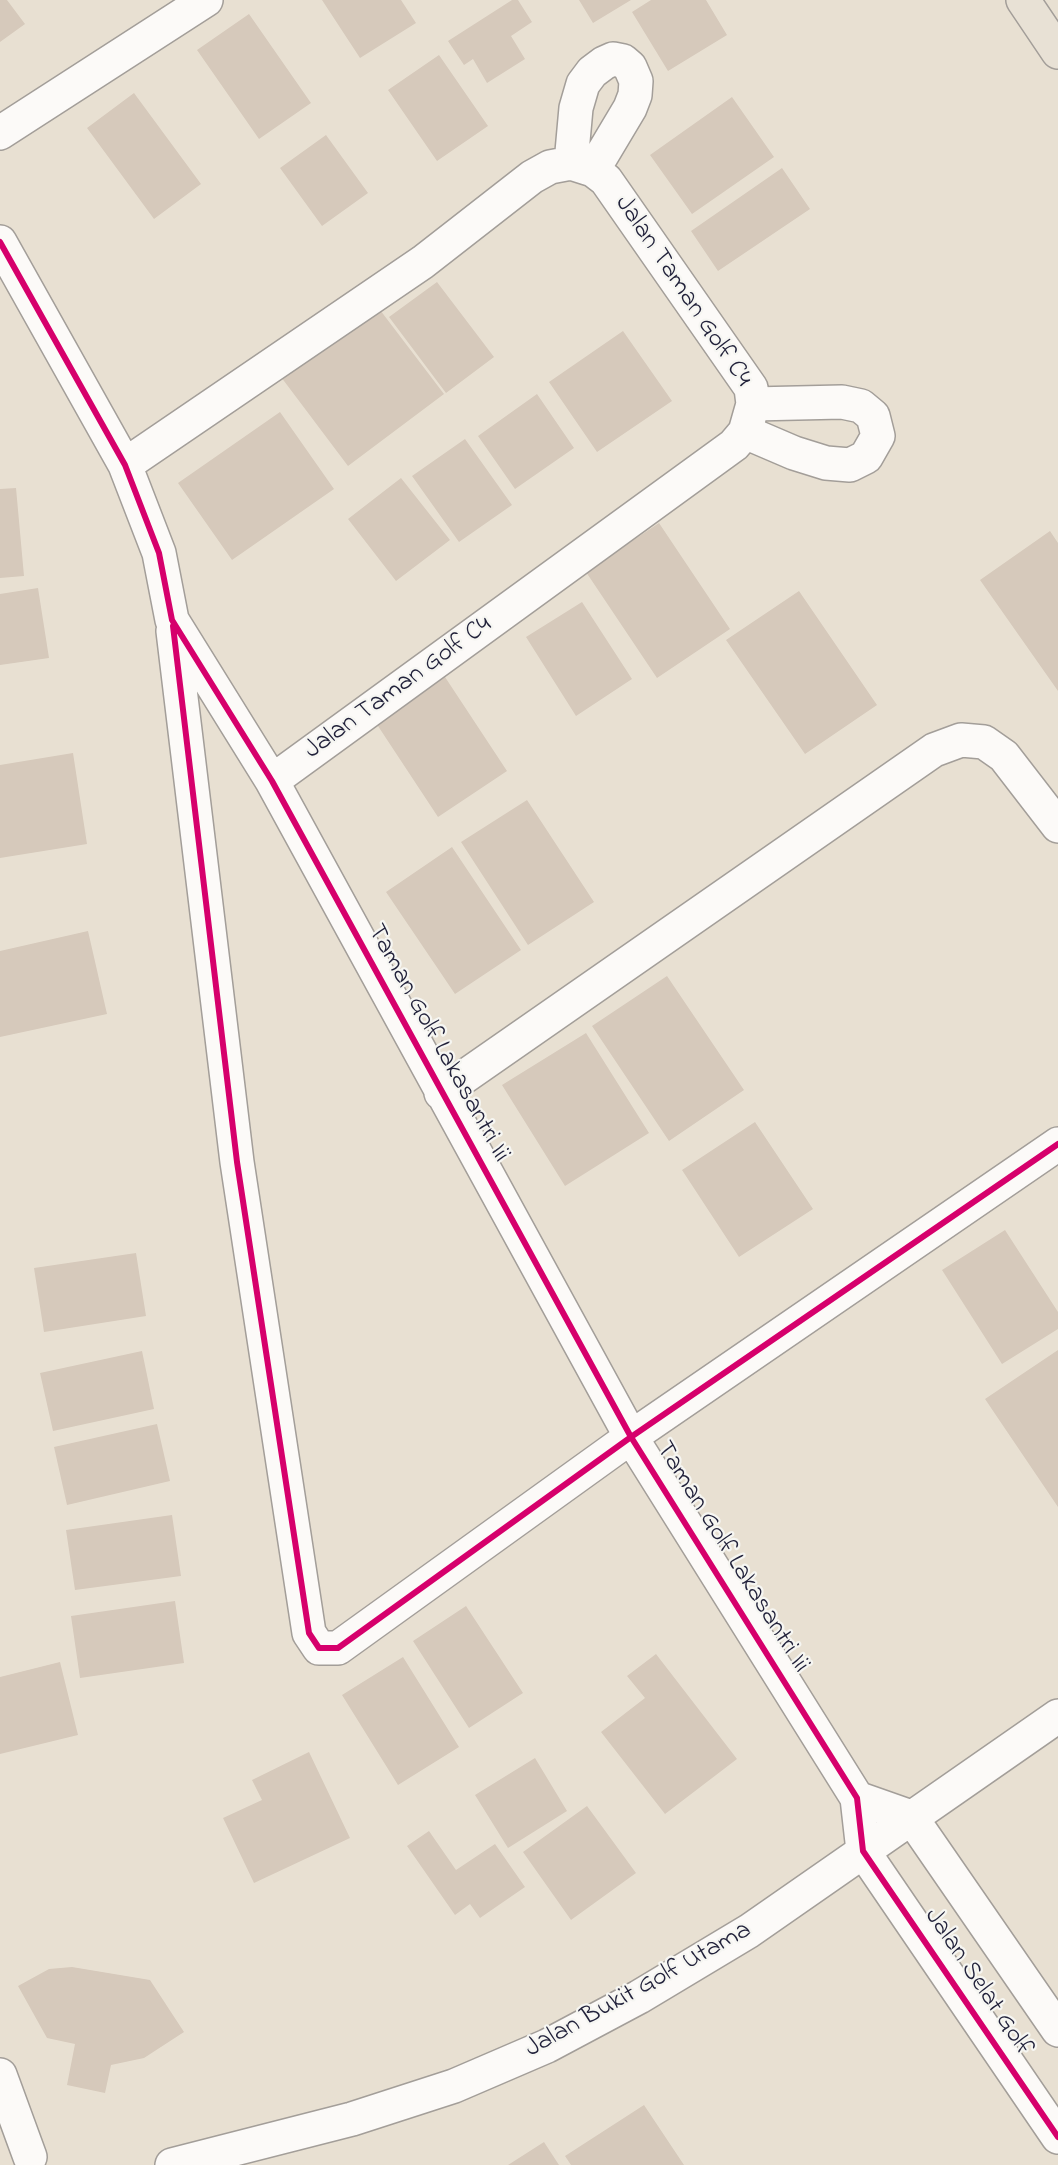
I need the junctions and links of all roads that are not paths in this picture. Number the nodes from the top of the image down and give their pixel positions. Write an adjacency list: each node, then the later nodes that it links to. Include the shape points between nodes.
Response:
1 (206, 0): 4 (street)
2 (1023, 0): 3 (main road)
3 (1058, 51)
4 (0, 133)
5 (0, 242): 6 (street, Taman Golf Lakasantri Iii)
6 (125, 465): 7 (street, Taman Golf Lakasantri Iii, via 159,553); 8 (street, Jalan Taman Golf C4, via 423,262 550,167 582,167 606,180 751,388 749,418 734,445)
7 (172, 620): 8 (street, Taman Golf Lakasantri Iii); 12 (street, via 237,1162 309,1633 319,1648 338,1648)
8 (272, 781): 10 (street, Taman Golf Lakasantri Iii)
9 (1058, 826): 10 (street, via 1004,756 984,742 961,740 934,750)
10 (441, 1093): 12 (street, Taman Golf Lakasantri Iii)
11 (1058, 1144): 12 (street)
12 (631, 1437): 14 (street, Taman Golf Lakasantri Iii)
13 (1058, 1716): 15 (street, Jalan Bukit Golf Utama)
14 (857, 1798): 15 (street); 16 (street, Taman Golf Lakasantri Iii)
15 (911, 1816): 16 (street, Jalan Bukit Golf Utama); 17 (street, Jalan Selat Golf)
16 (863, 1851): 19 (street, Jalan Selat Golf); 21 (street, Jalan Bukit Golf Utama, via 749,1931 548,2046 454,2086 364,2115)
17 (1058, 2030)
18 (0, 2075): 20 (street)
19 (1058, 2137)
20 (22, 2156)
21 (172, 2165)

